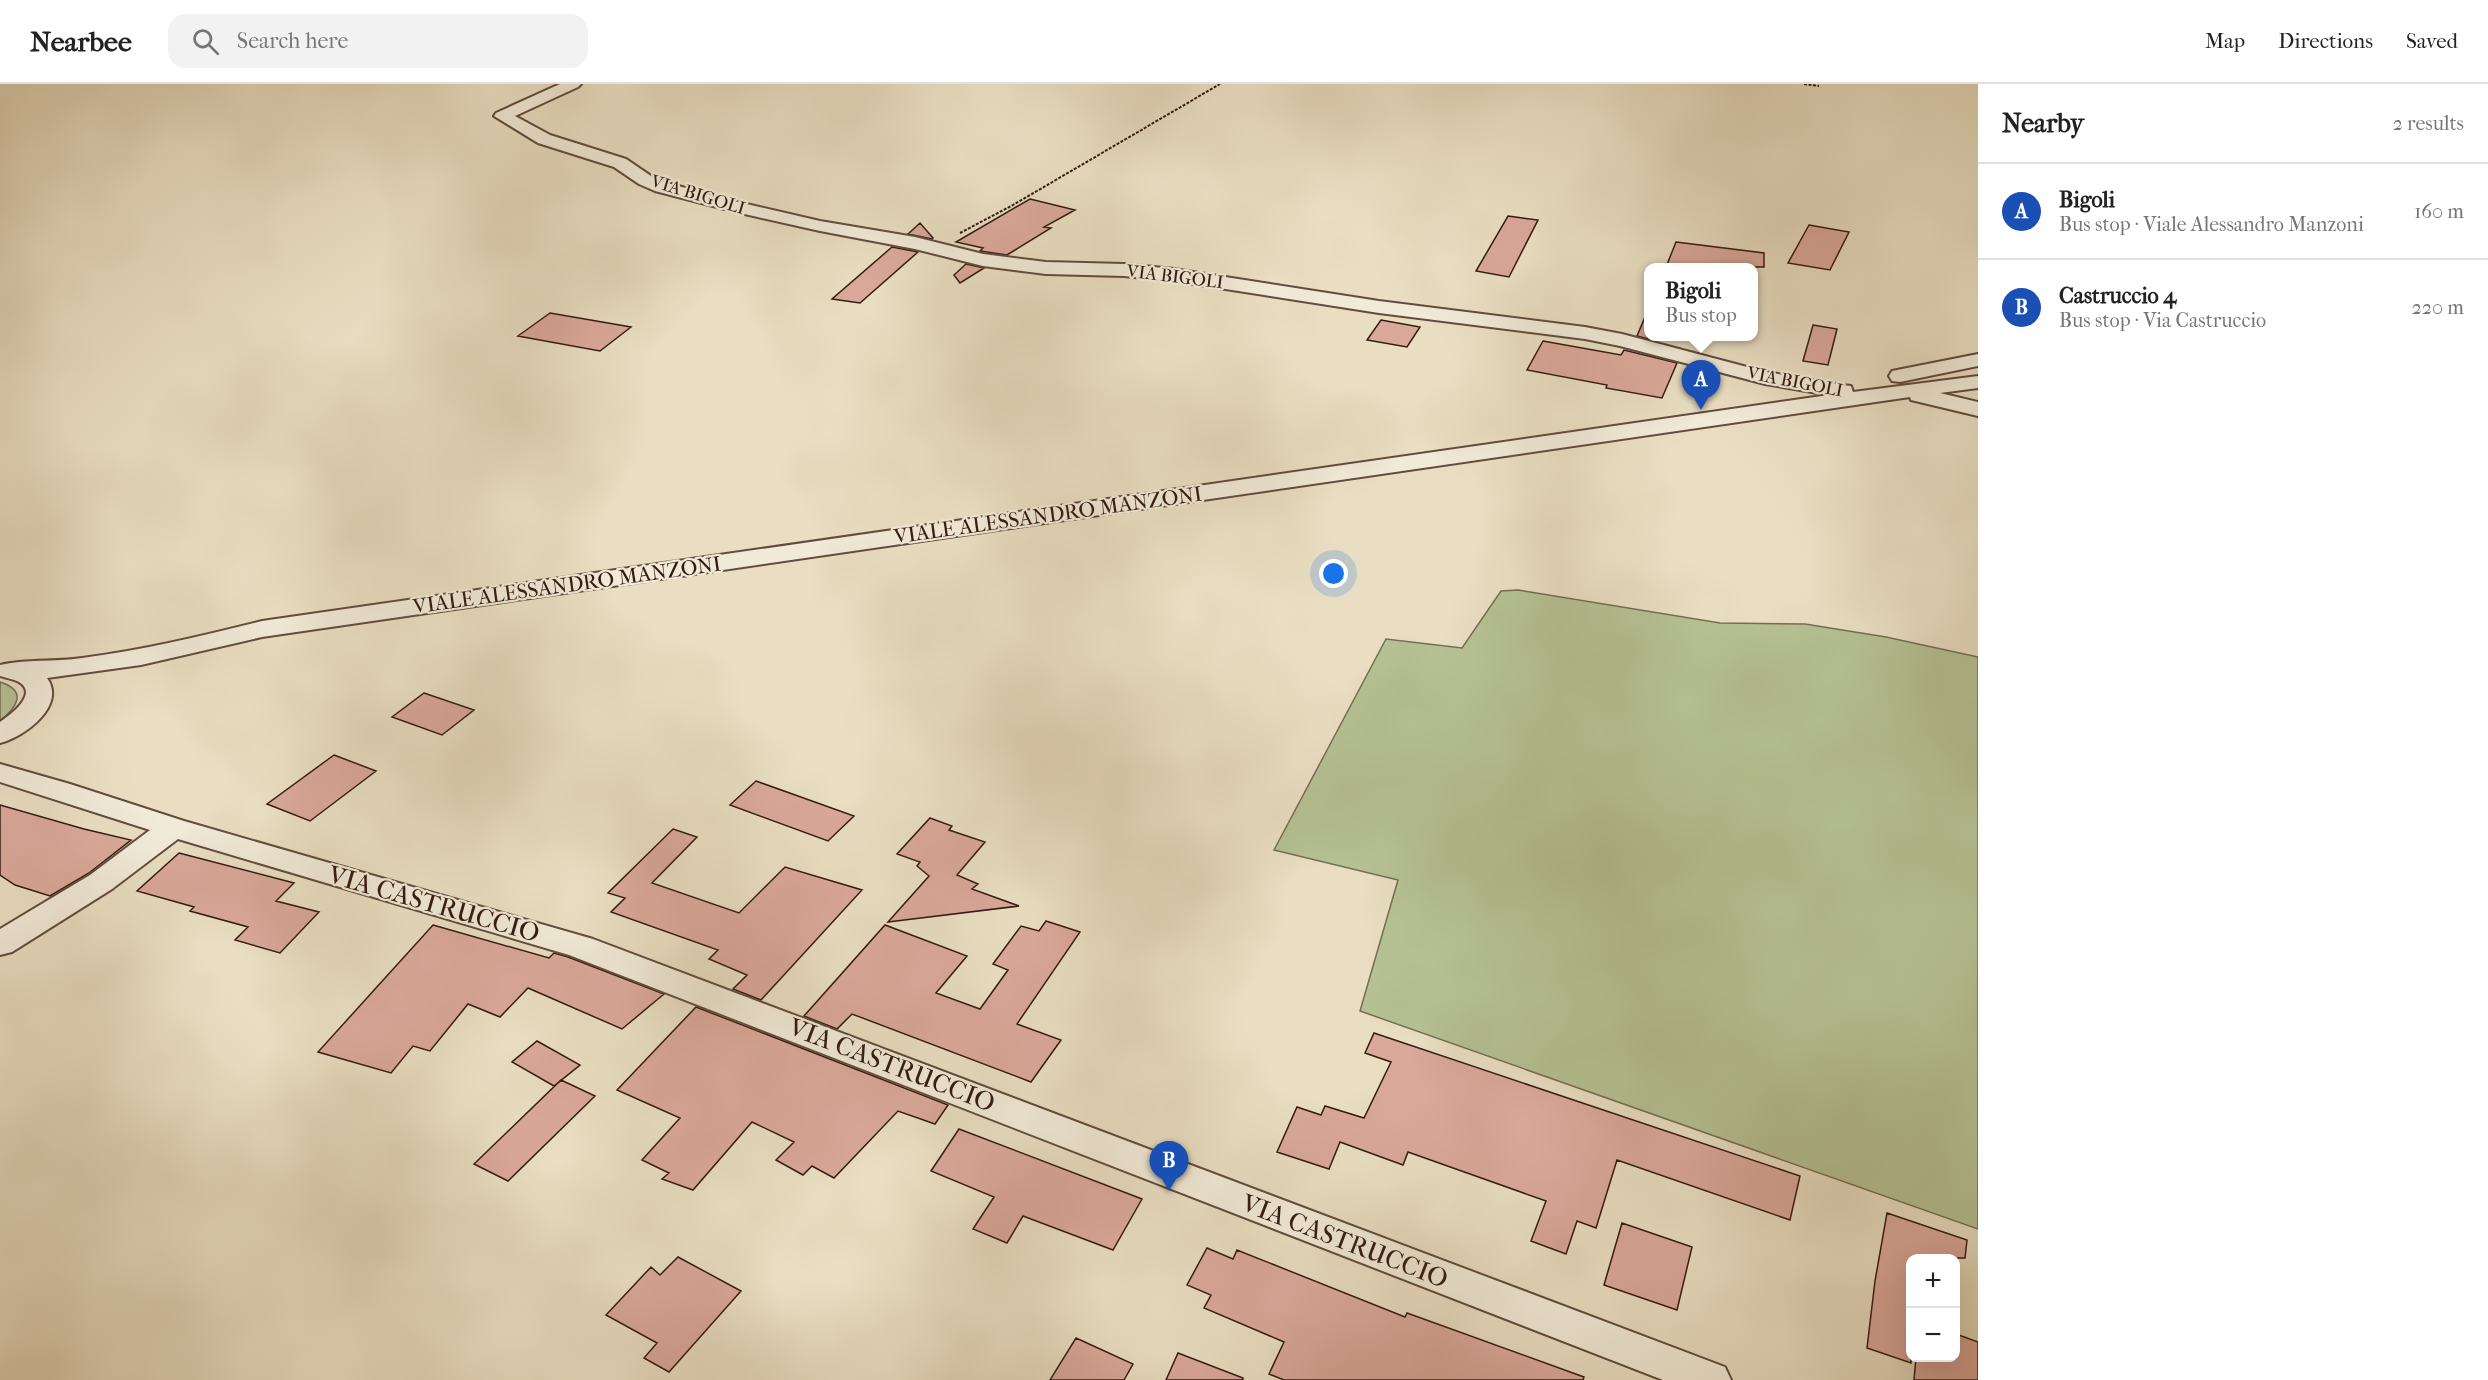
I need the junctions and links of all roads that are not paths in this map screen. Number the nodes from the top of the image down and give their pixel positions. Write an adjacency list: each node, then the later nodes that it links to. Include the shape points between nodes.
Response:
1 (573, 84): 5 (street, VIA BIGOLI, via 501,116 544,139 620,163 661,187 740,208 984,260 1174,275 1379,307 1585,333 1765,378)
2 (1978, 360): 5 (street)
3 (1978, 382): 4 (street, VIALE ALESSANDRO MANZONI)
4 (1908, 392): 5 (street, VIALE ALESSANDRO MANZONI); 6 (street)
5 (1851, 393): 7 (street, VIALE ALESSANDRO MANZONI, via 273,627)
6 (1978, 409)
7 (120, 662): 8 (street, via 66,670); 9 (street, via 69,687)
8 (9, 671): 9 (street, via 30,678 38,686 40,696)
9 (19, 721): 11 (street, VIA CASTRUCCIO, via 8,755 15,767)
10 (0, 773): 11 (street, VIA CASTRUCCIO)
11 (60, 790): 12 (street, VIA CASTRUCCIO)
12 (173, 828): 13 (street, via 101,882); 14 (street, VIA CASTRUCCIO, via 581,947)
13 (0, 944)
14 (1710, 1380)

